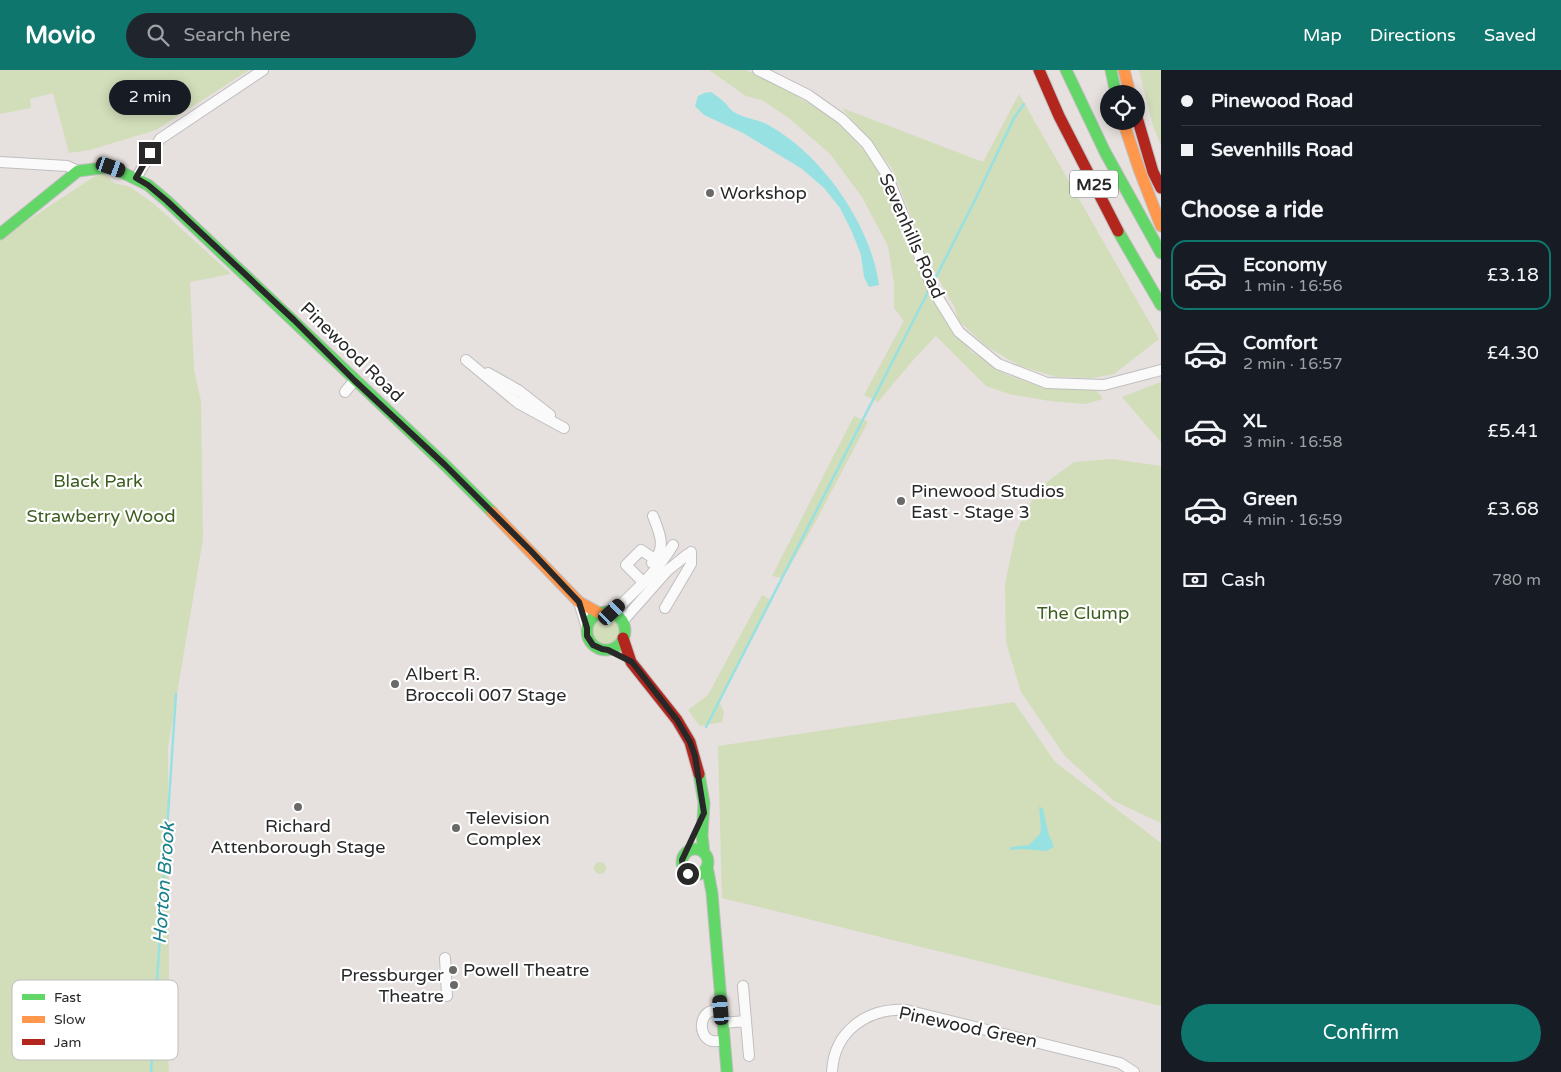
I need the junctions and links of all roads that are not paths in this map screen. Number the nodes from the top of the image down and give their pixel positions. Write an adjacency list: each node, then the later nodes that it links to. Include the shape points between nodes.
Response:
1 (263, 70): 13 (street, via 160,139)
2 (758, 70): 21 (street, Sevenhills Road, via 808,95 842,119 867,144 887,175 931,286 959,332 998,364 1047,383 1104,385)
3 (1037, 70): 20 (main road, M25, via 1120,236)
4 (1066, 70): 19 (main road, M25, via 1105,152)
5 (1110, 70): 7 (main road)
6 (1124, 70): 8 (main road)
7 (1114, 85)
8 (1128, 85)
9 (1126, 130): 15 (main road, M25)
10 (1141, 130): 14 (main road)
11 (0, 162): 12 (street, via 67,166)
12 (78, 171): 13 (main road, Pinewood Road, via 111,167); 18 (main road)
13 (136, 178): 22 (main road, Pinewood Road, via 167,201)
14 (1161, 188)
15 (1149, 196): 16 (main road, M25); 17 (main road, M25)
16 (1161, 216)
17 (1161, 226)
18 (0, 234)
19 (1161, 253)
20 (1161, 305)
21 (1161, 370)
22 (354, 380): 23 (street); 29 (main road, Pinewood Road, via 445,465)
23 (345, 392)
24 (564, 428): 24 (street, via 518,403 466,360 518,390)
25 (654, 516): 27 (street, via 661,540 660,555)
26 (673, 546): 28 (street, via 666,558)
27 (656, 560): 28 (street, via 644,571); 28 (street, via 642,550 626,565)
28 (639, 584): 31 (street)
29 (579, 602): 32 (main road, Pinewood Road); 34 (street, Pinewood Road)
30 (665, 608): 33 (street, via 691,564 689,553 668,570)
31 (612, 612): 32 (main road); 33 (main road)
32 (599, 613): 34 (main road, via 591,618)
33 (622, 622): 35 (main road)
34 (587, 628): 36 (main road, via 587,636 593,645)
35 (623, 638): 36 (main road); 37 (main road)
36 (608, 650): 37 (main road)
37 (632, 662): 38 (main road, via 690,742 699,772)
38 (704, 813): 39 (main road); 40 (main road)
39 (704, 853): 40 (main road, via 694,849); 41 (main road, via 708,859)
40 (685, 854): 42 (main road, via 683,868 688,874)
41 (707, 866): 42 (main road); 43 (main road)
42 (696, 875): 43 (main road, via 706,888)
43 (712, 906): 47 (main road)
44 (445, 958): 46 (street)
45 (743, 986): 48 (street)
46 (447, 996)
47 (721, 1010): 49 (main road); 50 (street, via 710,1011 704,1017 702,1033 712,1041)
48 (746, 1021): 49 (street); 51 (street)
49 (722, 1023): 50 (main road)
50 (724, 1040): 52 (main road)
51 (749, 1056)
52 (727, 1072)
53 (832, 1072): 54 (street, Pinewood Green, via 837,1050 847,1032 863,1018 894,1010 906,1010 1093,1056 1120,1063)
54 (1134, 1072)

